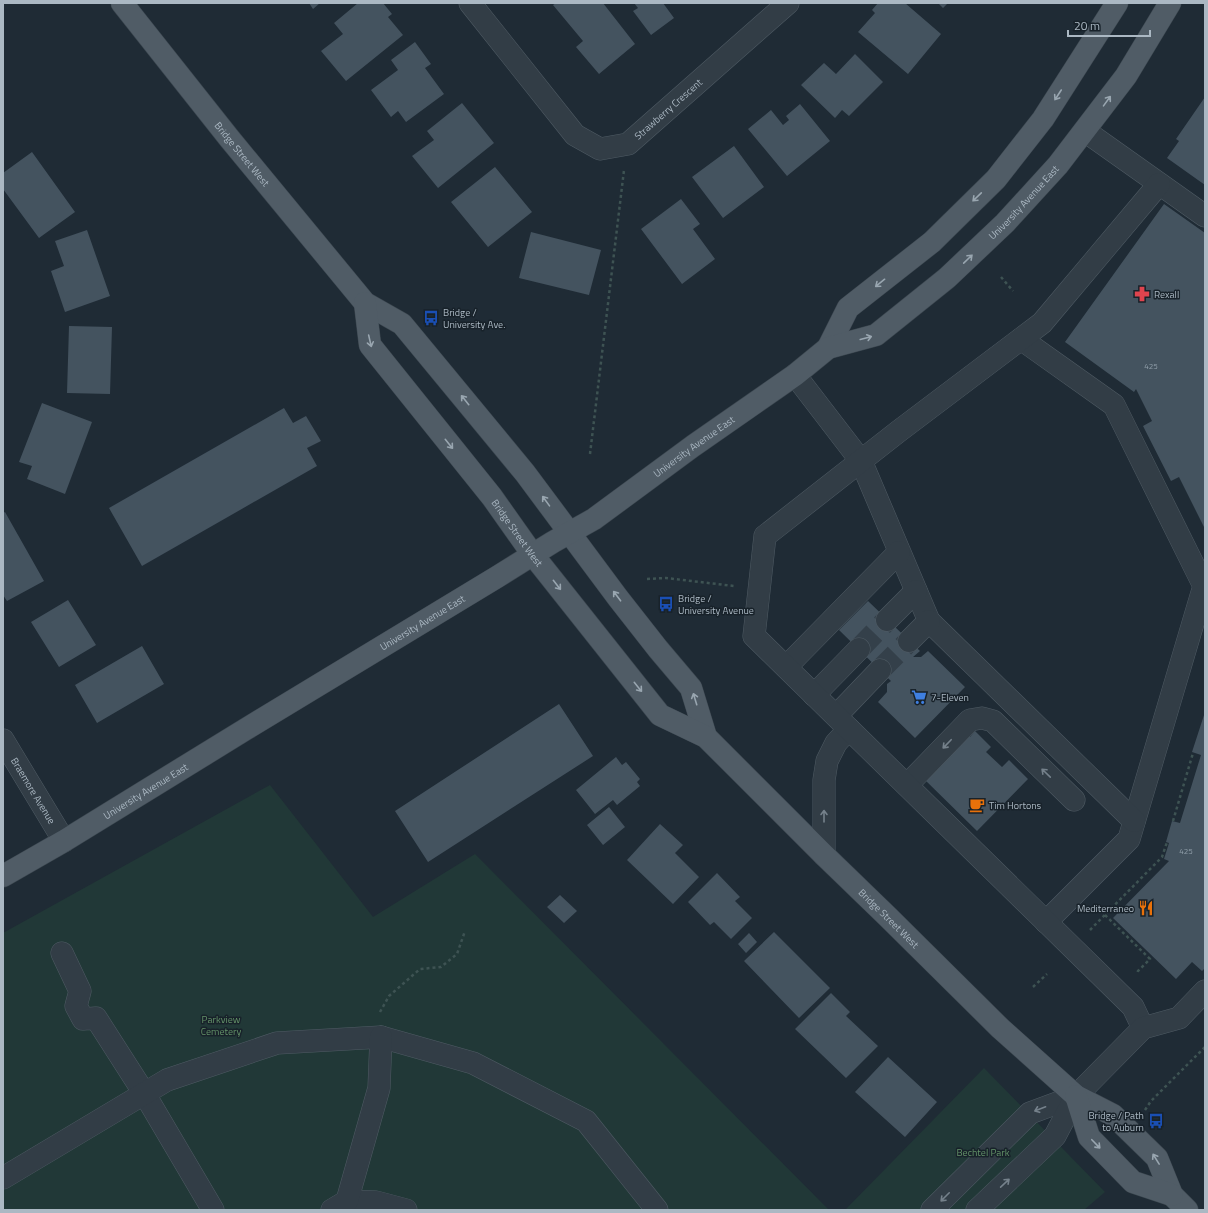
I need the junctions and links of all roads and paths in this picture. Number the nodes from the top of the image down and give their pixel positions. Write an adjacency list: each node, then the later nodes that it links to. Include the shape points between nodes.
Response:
1 (122, 3): 12 (main road, Bridge Street West)
2 (470, 3): 7 (street, Strawberry Crescent, via 575,135 600,149)
3 (788, 3): 7 (street, Strawberry Crescent)
4 (1117, 3): 14 (main road, University Avenue East, one-way to 14, via 1043,119 996,179 932,242 848,308)
5 (1170, 3): 6 (main road, University Avenue East, one-way to 5, via 1126,76)
6 (1085, 131): 8 (street); 14 (main road, University Avenue East, one-way to 6, via 876,335 947,278 1005,223)
7 (628, 144): 16 (path)
8 (1159, 184): 9 (street); 13 (street, via 1042,323)
9 (1205, 216)
10 (1001, 277): 11 (path)
11 (1013, 291)
12 (365, 303): 18 (main road, Bridge Street West, one-way to 12, via 525,473 402,324); 20 (main road, Bridge Street West, one-way to 20, via 370,346 492,497)
13 (1021, 339): 17 (street); 37 (street, via 1114,405 1204,586)
14 (828, 348): 15 (main road, University Avenue East)
15 (795, 375): 17 (street); 18 (main road, University Avenue East, via 594,519)
16 (590, 454)
17 (861, 461): 19 (street); 28 (street, via 765,536 754,636)
18 (569, 533): 20 (main road, University Avenue East); 32 (main road, Bridge Street West, one-way to 18, via 692,688 658,649)
19 (899, 552): 23 (street); 28 (street)
20 (533, 555): 32 (main road, Bridge Street West, one-way to 32, via 660,715); 39 (main road, University Avenue East)
21 (647, 579): 22 (path, via 666,578)
22 (722, 584)
23 (916, 591): 24 (street); 25 (street)
24 (888, 620)
25 (929, 621): 26 (street); 37 (street)
26 (909, 641)
27 (859, 649): 30 (street)
28 (786, 667): 30 (street)
29 (880, 670): 31 (street)
30 (814, 695): 31 (street)
31 (842, 722): 35 (street); 41 (street, one-way to 31, via 824,780 827,761)
32 (706, 736): 41 (main road, Bridge Street West)
33 (3, 740): 39 (street, Braemore Avenue)
34 (1193, 753): 38 (path)
35 (907, 785): 36 (street, one-way to 35, via 993,721 982,718 970,720); 44 (street)
36 (1074, 800)
37 (1134, 821): 44 (street, via 1128,839)
38 (1173, 821)
39 (64, 841): 42 (main road, University Avenue East)
40 (1167, 842): 43 (path, via 1162,858)
41 (824, 855): 56 (main road, Bridge Street West, via 1000,1028)
42 (3, 876)
43 (1105, 915): 46 (path); 49 (path, via 1150,959 1138,971)
44 (1046, 922): 52 (street, via 1133,1007)
45 (465, 931): 53 (path, via 457,954 441,967 420,969 389,996 378,1017)
46 (1088, 932)
47 (62, 952): 55 (street, via 80,991 76,1006 83,1019 96,1018)
48 (1047, 974): 50 (path)
49 (1138, 979)
50 (1034, 987)
51 (1205, 991): 52 (street, via 1179,1018)
52 (1143, 1028): 56 (street)
53 (381, 1037): 55 (street, via 277,1043 167,1080); 60 (street, via 379,1088); 63 (street, via 473,1063 586,1121)
54 (1205, 1047): 57 (path, via 1151,1101)
55 (144, 1094): 58 (street); 61 (street)
56 (1076, 1096): 59 (main road, Bridge Street West, one-way to 56, via 1157,1158 1113,1115); 59 (main road, Bridge Street West, one-way to 59, via 1089,1137 1133,1182); 64 (street, one-way to 64, via 1030,1113); 65 (street, one-way to 56, via 1055,1136)
57 (1145, 1112)
58 (3, 1178)
59 (1172, 1195): 66 (main road, Bridge Street West)
60 (339, 1206): 62 (street, via 376,1202)
61 (213, 1210)
62 (406, 1210)
63 (657, 1210)
64 (932, 1210)
65 (977, 1210)
66 (1187, 1210)

